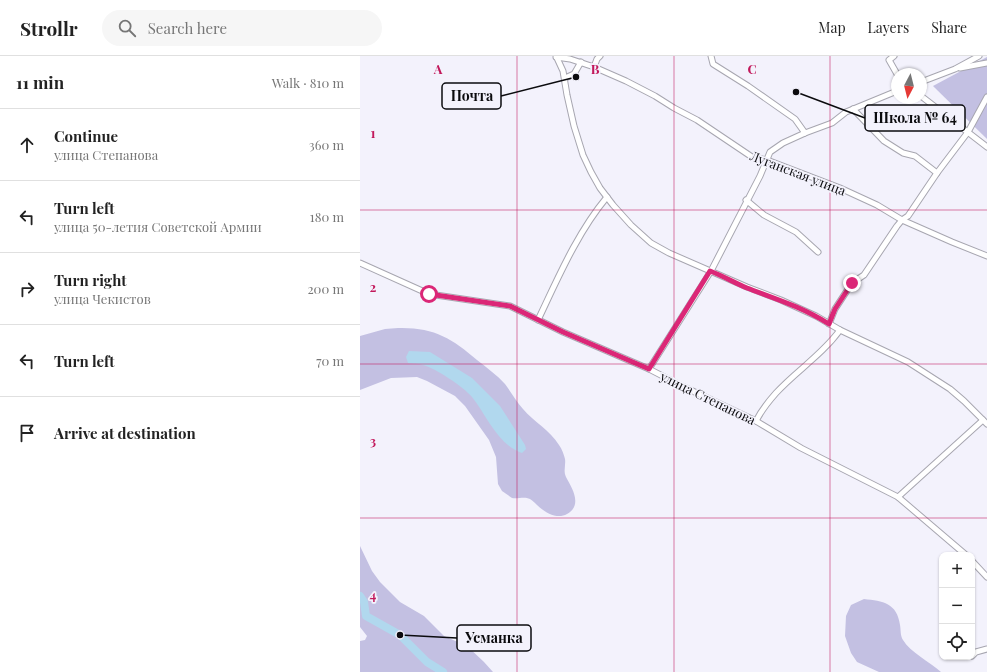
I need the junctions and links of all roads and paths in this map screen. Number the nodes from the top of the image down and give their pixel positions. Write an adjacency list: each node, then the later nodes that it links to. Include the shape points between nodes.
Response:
1 (600, 56): 8 (street)
2 (711, 56): 18 (street, via 713,64 795,119)
3 (894, 56): 9 (street, via 889,60)
4 (979, 56): 10 (street)
5 (556, 57): 6 (street, Луганская улица); 11 (street)
6 (581, 62): 8 (street, Луганская улица); 11 (street, via 574,74)
7 (987, 63): 10 (street)
8 (594, 67): 20 (street, Луганская улица, via 655,96 697,120 752,157)
9 (894, 68)
10 (955, 69): 12 (street)
11 (565, 78): 22 (street, via 574,126 583,155)
12 (927, 80)
13 (891, 94): 16 (street)
14 (987, 97): 17 (street)
15 (927, 101): 17 (street)
16 (853, 109): 18 (street, via 832,124); 21 (street, via 884,141 902,153 915,156)
17 (968, 132): 19 (street); 21 (street)
18 (805, 133): 20 (street, via 770,152)
19 (987, 147)
20 (767, 160): 23 (street); 24 (street, Луганская улица, via 840,188)
21 (937, 173): 24 (street, via 908,216)
22 (607, 197): 28 (street, via 630,225 651,243); 29 (street, via 570,253)
23 (746, 200): 25 (street, via 764,215 796,232); 28 (street)
24 (902, 220): 26 (street, Луганская улица); 30 (street, via 864,275 852,283 835,309)
25 (818, 252)
26 (987, 256)
27 (360, 263): 29 (street, улица Степанова, via 429,294 510,306)
28 (710, 271): 30 (street, via 781,300); 32 (street)
29 (538, 320): 32 (street, улица Степанова)
30 (829, 324): 31 (street)
31 (840, 330): 33 (street, via 831,342 776,394); 34 (street, via 908,362 950,389)
32 (649, 369): 33 (street, улица Степанова)
33 (756, 421): 35 (street, улица Степанова, via 801,448)
34 (985, 422): 35 (street)
35 (898, 497): 36 (street, улица Степанова)
36 (962, 552)
37 (975, 564): 38 (street)
38 (987, 577)
39 (987, 648): 40 (street)
40 (975, 653)

